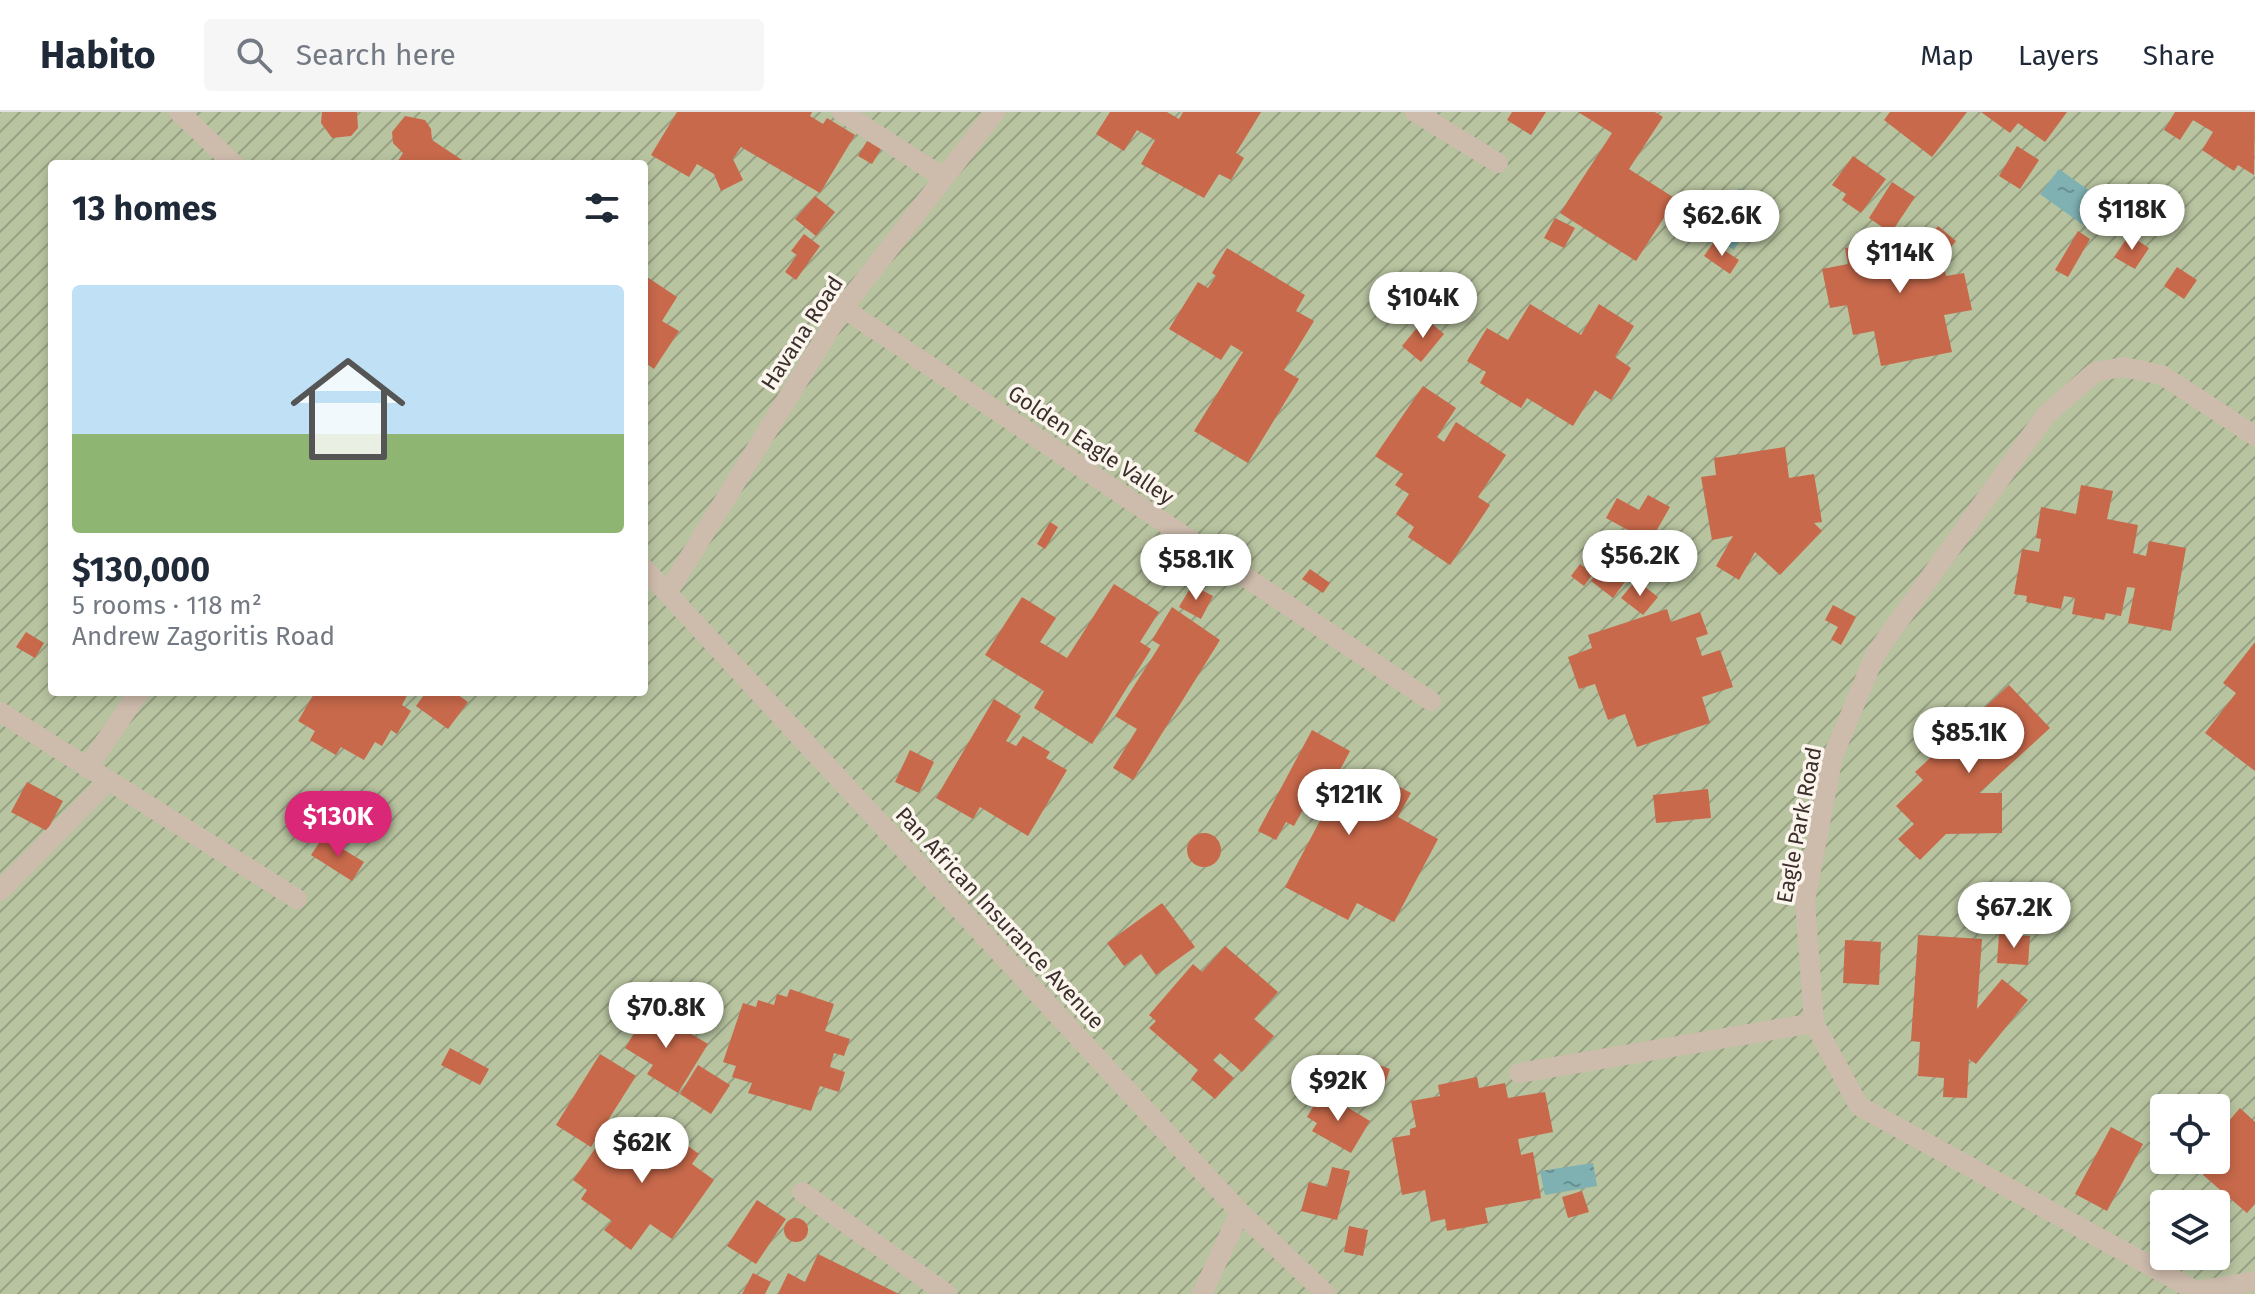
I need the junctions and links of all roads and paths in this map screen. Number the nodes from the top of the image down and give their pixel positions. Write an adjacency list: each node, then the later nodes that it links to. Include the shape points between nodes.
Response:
1 (179, 112): 5 (street)
2 (842, 112): 7 (street)
3 (995, 112): 7 (street, Havana Road)
4 (1415, 112): 6 (street)
5 (230, 160)
6 (1498, 163)
7 (944, 178): 8 (street, Havana Road)
8 (843, 308): 11 (street, Havana Road); 13 (street, Golden Eagle Valley)
9 (2255, 436): 19 (street, Eagle Park Road, via 2162,375 2123,367 2095,372 2045,416 1876,653 1833,756 1805,901)
10 (648, 572): 11 (street, Pan African Insurance Avenue)
11 (668, 592): 22 (street, Pan African Insurance Avenue)
12 (136, 696): 15 (street)
13 (1431, 701)
14 (0, 712): 15 (street)
15 (87, 768): 16 (street)
16 (108, 781): 17 (street); 18 (street)
17 (0, 891)
18 (297, 899)
19 (1814, 1023): 20 (street); 24 (street, Eagle Park Road, via 1859,1106)
20 (1519, 1073)
21 (802, 1192): 25 (street)
22 (1240, 1212): 26 (street); 27 (street, Pan African Insurance Avenue)
23 (2255, 1281): 24 (street, Eagle Park Road)
24 (2196, 1292)
25 (947, 1294)
26 (1202, 1294)
27 (1326, 1294)

